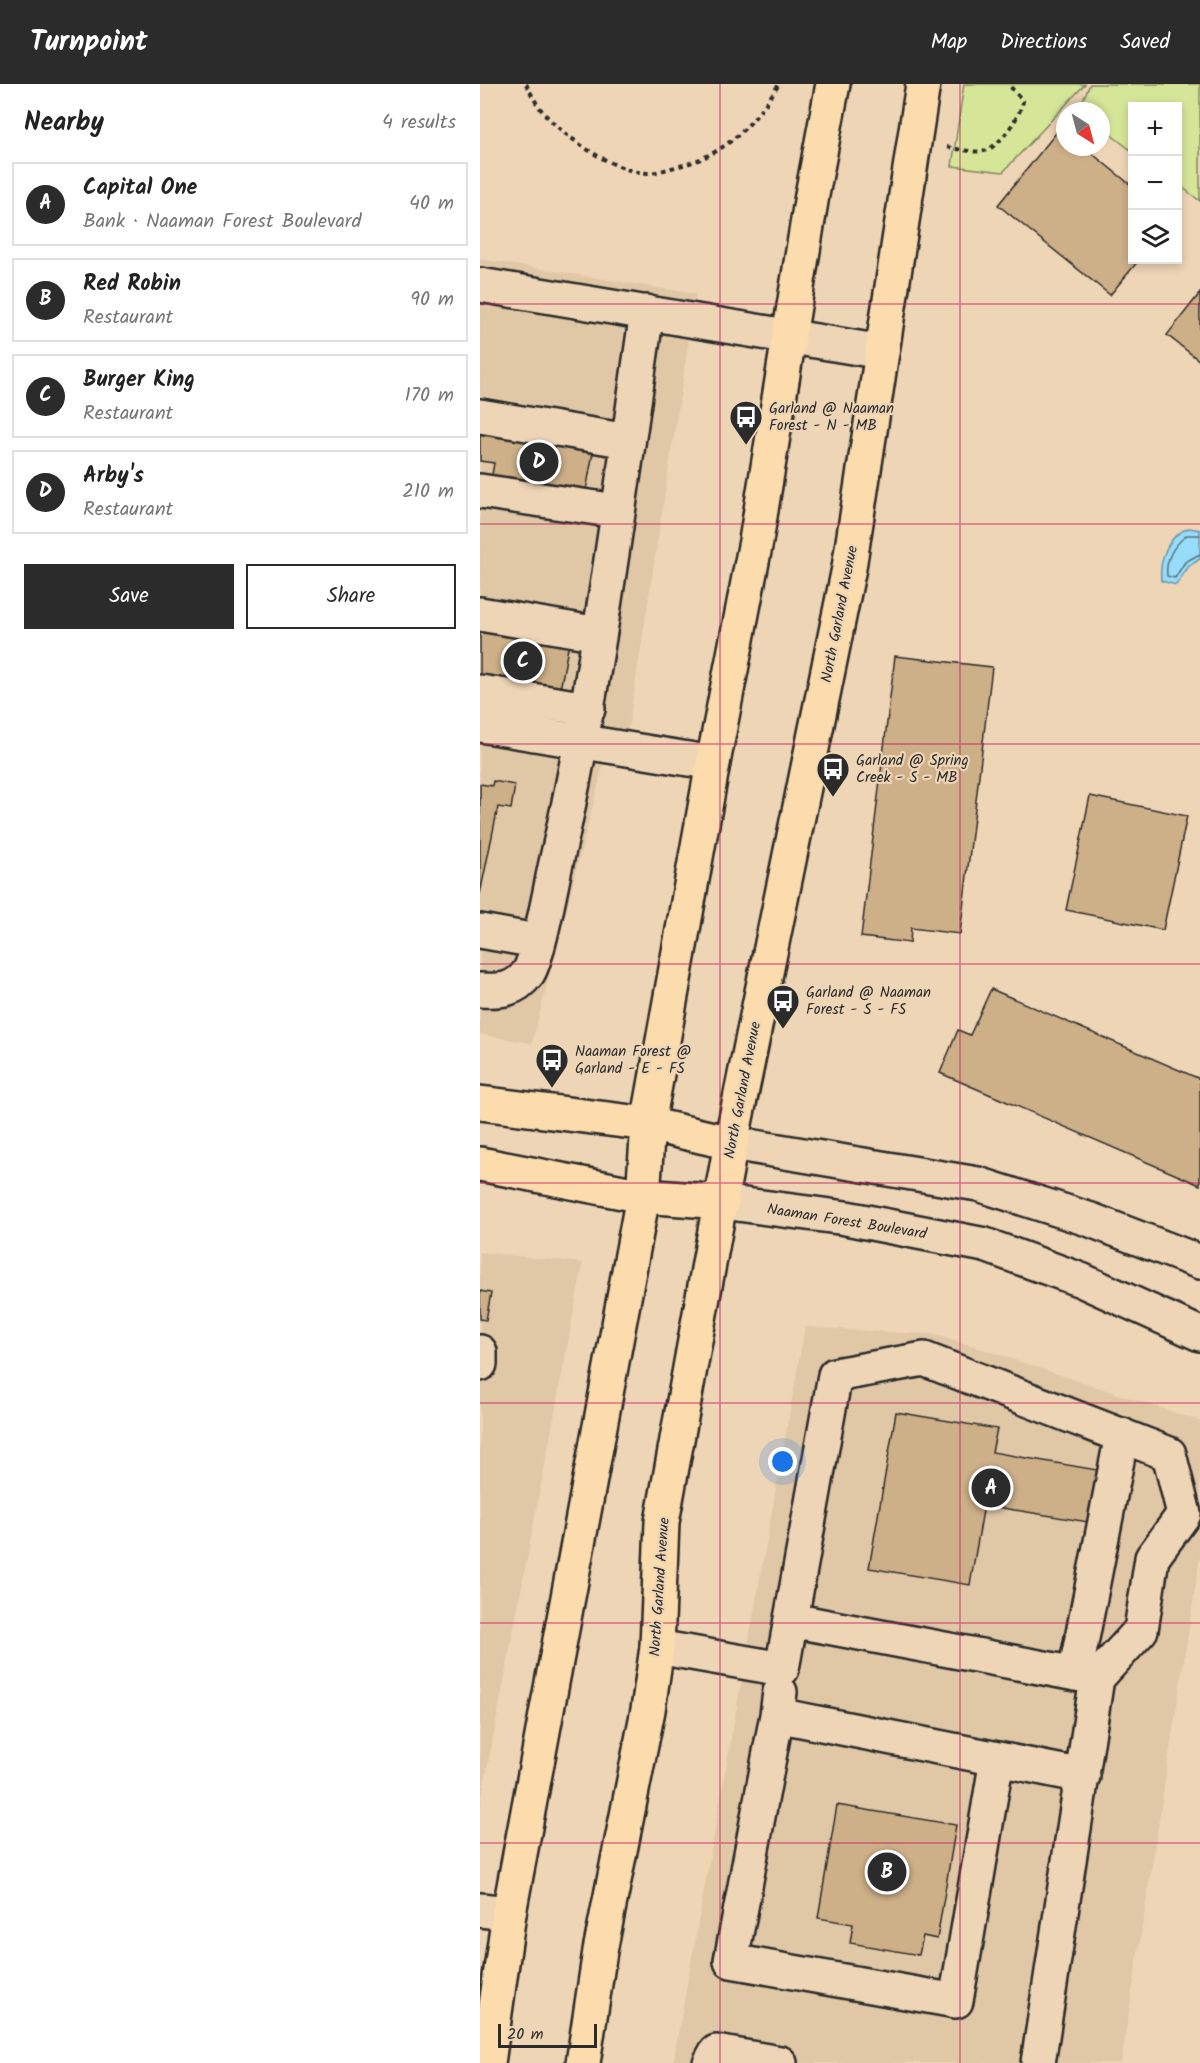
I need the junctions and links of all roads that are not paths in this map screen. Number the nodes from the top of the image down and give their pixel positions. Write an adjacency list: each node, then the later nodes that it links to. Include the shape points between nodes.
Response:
1 (833, 84): 5 (main road)
2 (923, 84): 6 (main road, North Garland Avenue)
3 (480, 285): 4 (street)
4 (646, 312): 5 (street); 8 (street)
5 (789, 335): 6 (street); 17 (main road, via 756,541)
6 (882, 352): 23 (main road, North Garland Avenue, via 849,568)
7 (480, 416): 8 (street)
8 (628, 441): 10 (street)
9 (480, 491): 10 (street)
10 (617, 512): 12 (street)
11 (480, 614): 12 (street)
12 (599, 634): 14 (street)
13 (480, 692): 14 (street)
14 (588, 709): 16 (street)
15 (480, 725): 16 (street)
16 (583, 741): 17 (street); 19 (street)
17 (713, 763): 22 (main road)
18 (480, 931): 19 (street)
19 (537, 940): 20 (street, via 530,971 519,984 504,992)
20 (480, 990)
21 (480, 1103): 22 (main road)
22 (648, 1124): 23 (main road); 25 (main road)
23 (731, 1143): 26 (main road, North Garland Avenue); 27 (street, via 978,1184 1091,1220)
24 (480, 1164): 25 (main road, Naaman Forest Boulevard)
25 (643, 1197): 26 (main road, Naaman Forest Boulevard); 40 (main road)
26 (722, 1202): 28 (street, Naaman Forest Boulevard, via 846,1218 985,1245 1081,1280); 34 (main road, North Garland Avenue, via 662,1522)
27 (1200, 1262)
28 (1200, 1334)
29 (480, 1352): 30 (street)
30 (480, 1364)
31 (1122, 1435): 32 (street, via 1169,1454); 33 (street, via 924,1359 835,1375); 36 (street)
32 (1192, 1518): 36 (street, via 1152,1557 1141,1630)
33 (791, 1620): 35 (street); 36 (street)
34 (657, 1647): 35 (street); 42 (main road, North Garland Avenue, via 600,1950)
35 (782, 1670): 37 (street)
36 (1086, 1676): 39 (street)
37 (777, 1715): 38 (street); 38 (street, via 731,1961 956,2001)
38 (997, 1759): 39 (street)
39 (1083, 1776): 45 (street)
40 (494, 1912): 41 (main road)
41 (488, 2063)
42 (583, 2063)
43 (710, 2063): 44 (street, via 717,2052)
44 (780, 2063)
45 (1038, 2063)

